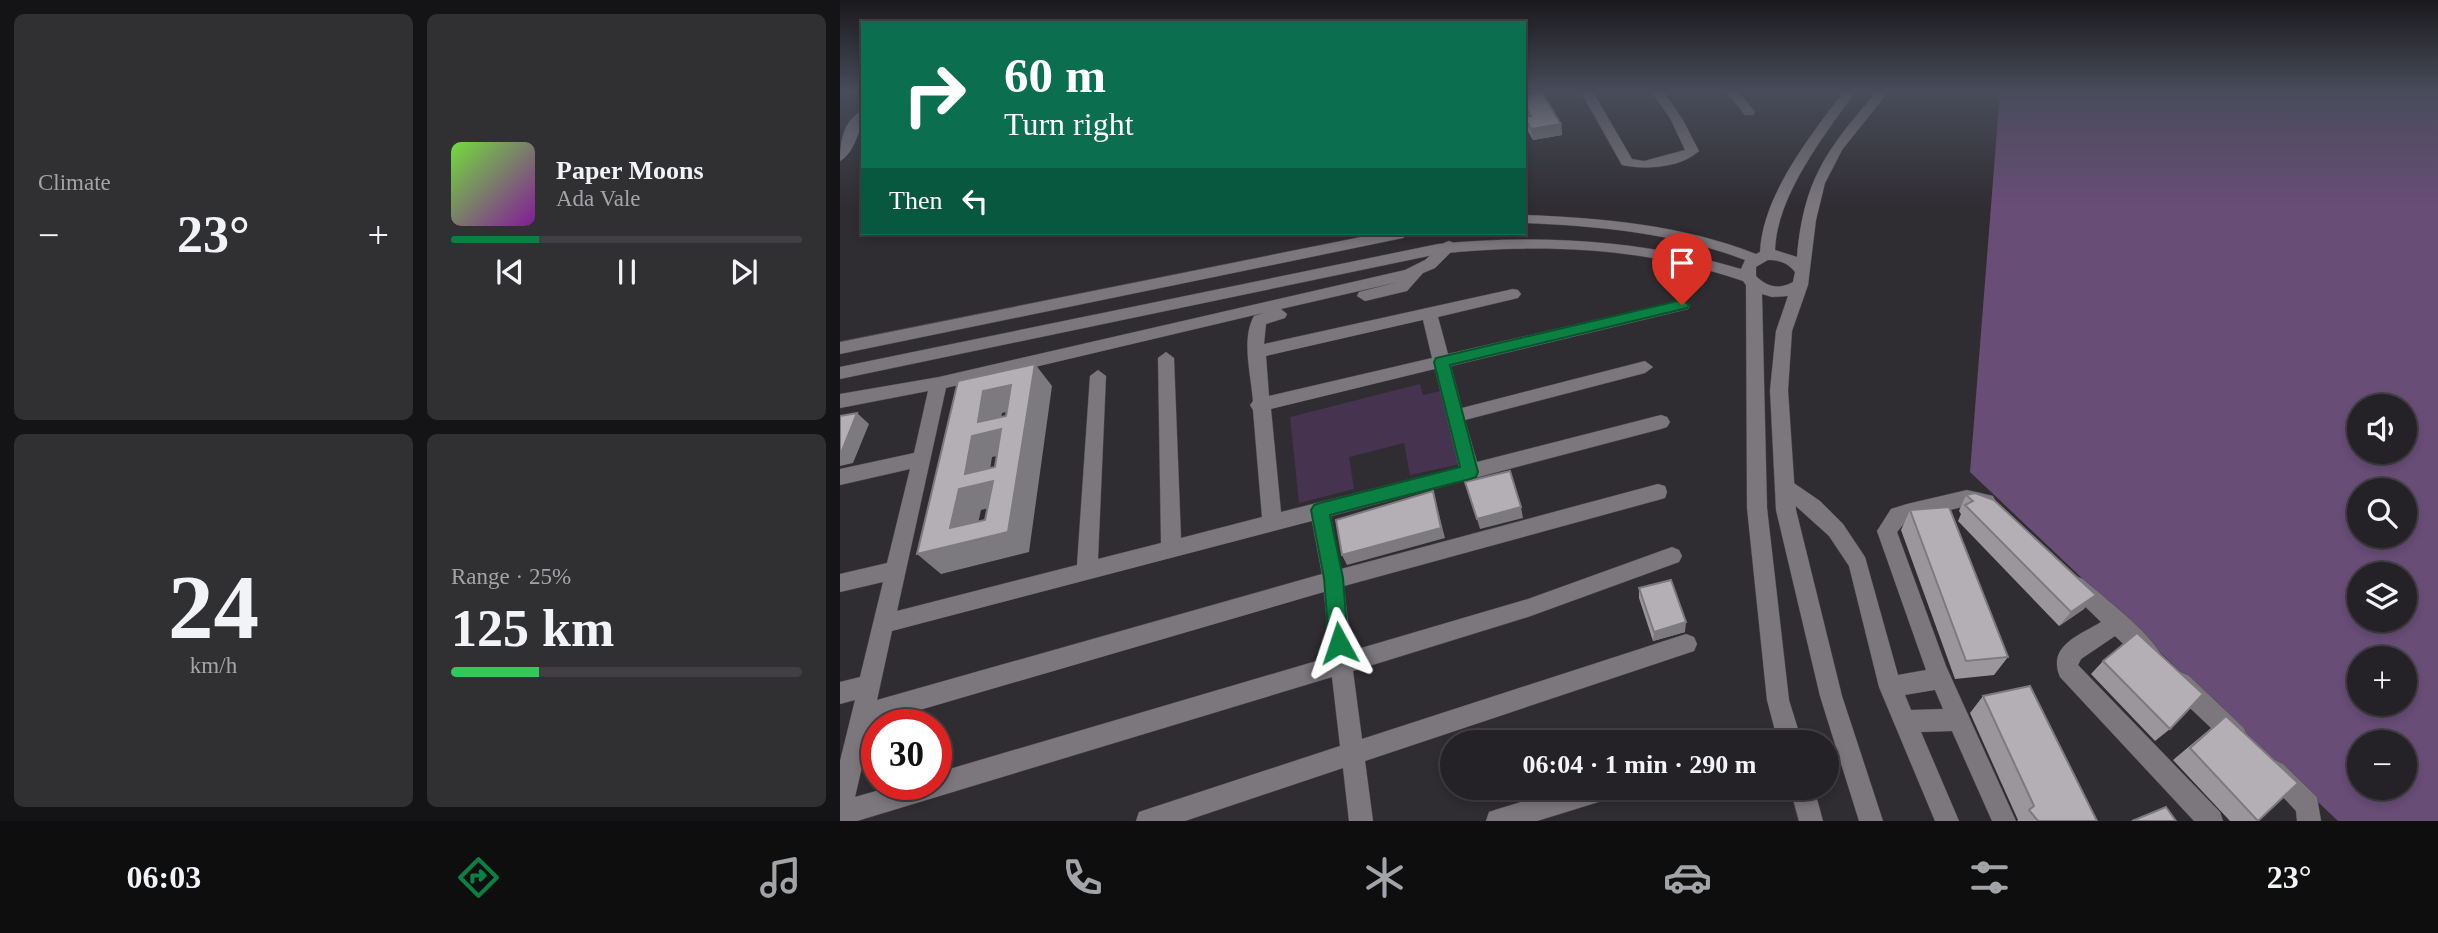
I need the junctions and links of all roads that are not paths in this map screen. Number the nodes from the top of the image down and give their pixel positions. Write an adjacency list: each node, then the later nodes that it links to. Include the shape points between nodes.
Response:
1 (852, 130): 6 (street)
2 (1609, 130): 3 (street, via 1625,159 1638,165 1692,151)
3 (1683, 130)
4 (1821, 130): 11 (street, via 1797,164)
5 (1851, 130): 13 (street, via 1823,171 1812,204)
6 (840, 157)
7 (1526, 219): 11 (street, via 1625,228)
8 (1383, 235): 9 (street)
9 (1353, 238): 18 (street)
10 (1449, 246): 12 (street); 14 (street, via 1514,241 1620,248 1711,266); 23 (street)
11 (1761, 257): 13 (street, via 1791,259); 14 (street, via 1749,265)
12 (1417, 271): 19 (street, via 1401,289 1265,318 1256,328); 25 (street)
13 (1802, 279): 14 (street, via 1792,290 1777,293); 33 (street, via 1784,331 1779,390)
14 (1751, 281): 58 (street, via 1758,508 1778,700)
15 (1513, 294): 17 (street)
16 (1682, 305): 21 (street)
17 (1429, 313): 19 (street); 21 (street)
18 (840, 348)
19 (1257, 352): 27 (street)
20 (1166, 358): 38 (street)
21 (1442, 362): 27 (street); 28 (street)
22 (1645, 367): 28 (street)
23 (840, 373)
24 (1098, 376): 42 (street)
25 (939, 383): 26 (street); 30 (street)
26 (840, 401)
27 (1259, 405): 37 (street)
28 (1455, 416): 31 (street)
29 (1661, 422): 31 (street)
30 (921, 459): 32 (street); 40 (street)
31 (1470, 472): 35 (street)
32 (840, 477)
33 (1785, 485): 51 (street, via 1836,530 1857,563); 68 (street, via 1786,510 1831,696)
34 (1658, 492): 43 (street)
35 (1320, 510): 37 (street); 43 (street)
36 (2003, 516): 49 (street, via 1984,501 1967,498 1898,515 1888,526)
37 (1272, 523): 38 (street)
38 (1171, 549): 42 (street)
39 (1671, 556): 48 (street, via 1528,608)
40 (895, 570): 44 (street); 45 (street)
41 (2060, 570): 46 (street)
42 (1087, 571): 45 (street)
43 (1333, 578): 48 (street); 54 (street, via 1070,659)
44 (840, 583)
45 (883, 624): 50 (street)
46 (2117, 624): 71 (street, via 2073,652 2066,660 2068,670); 72 (street, via 2296,792 2308,806)
47 (1686, 644): 59 (street)
48 (1341, 664): 59 (street); 62 (street)
49 (1941, 678): 51 (street); 55 (street)
50 (869, 685): 52 (street); 53 (street)
51 (1890, 687): 56 (street)
52 (840, 693)
53 (864, 709)
54 (885, 709)
55 (1958, 719): 56 (street); 70 (street)
56 (1904, 722): 69 (street)
57 (861, 724): 62 (street)
58 (1787, 730)
59 (1353, 756): 63 (street); 65 (street)
60 (1566, 800): 66 (street)
61 (1805, 800): 67 (street)
62 (840, 813)
63 (1196, 814): 64 (street)
64 (1148, 821)
65 (1362, 821)
66 (1498, 821)
67 (1811, 821)
68 (1871, 821)
69 (1947, 821)
70 (2004, 821)
71 (2211, 821)
72 (2309, 821)

